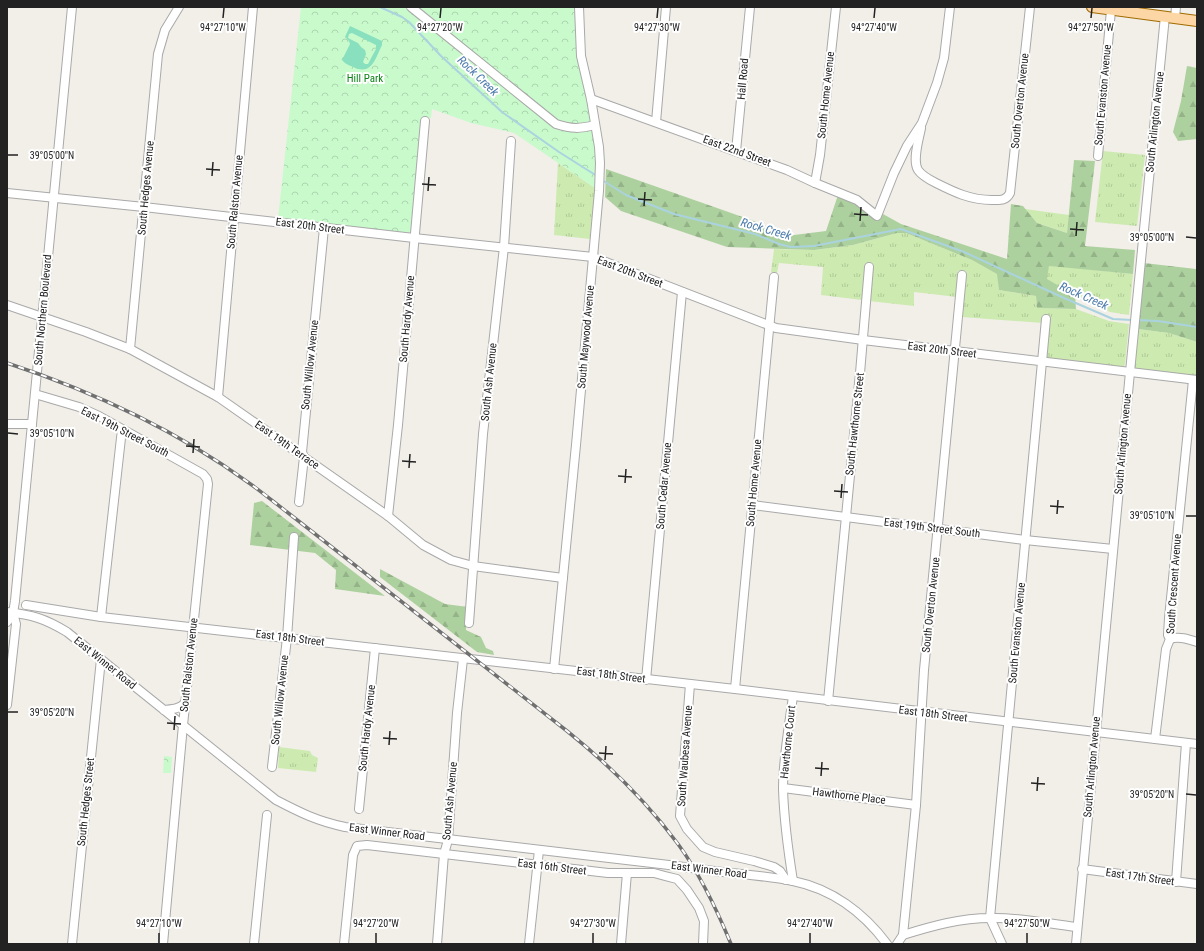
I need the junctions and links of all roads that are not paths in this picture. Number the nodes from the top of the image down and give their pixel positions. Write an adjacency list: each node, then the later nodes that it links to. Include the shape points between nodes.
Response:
1 (72, 7): 26 (street, South Northern Boulevard)
2 (179, 7): 27 (street, South Hedges Avenue, via 167,27 158,54)
3 (253, 7): 28 (street, South Ralston Avenue)
4 (411, 7): 20 (street, via 556,124 579,129)
5 (579, 7): 16 (street, South Maywood Avenue, via 581,56)
6 (666, 7): 18 (street)
7 (750, 7): 22 (street, Hall Road)
8 (836, 7): 24 (street, South Home Avenue)
9 (950, 7): 19 (street, via 944,58)
10 (1030, 7): 19 (street, South Overton Avenue, via 1009,195 1003,200 968,197 942,186 918,171 916,152)
11 (1092, 7): 13 (main road)
12 (1176, 7): 14 (street, South Arlington Avenue)
13 (1111, 10): 14 (main road); 23 (street, South Evanston Avenue)
14 (1170, 17): 15 (main road); 45 (street, South Arlington Avenue)
15 (1197, 20)
16 (591, 99): 18 (street, East 22nd Street); 20 (street, South Maywood Avenue)
17 (425, 121): 30 (street, South Hardy Avenue)
18 (656, 122): 22 (street, East 22nd Street)
19 (922, 123): 24 (street, East 22nd Street, via 907,146 876,216 858,200)
20 (594, 125): 32 (street, South Maywood Avenue, via 600,163)
21 (511, 141): 31 (street, South Ash Avenue)
22 (736, 151): 24 (street, East 22nd Street)
23 (1098, 156)
24 (815, 183)
25 (7, 192): 26 (street, East 20th Street)
26 (53, 197): 27 (street, East 20th Street); 38 (street, South Northern Boulevard)
27 (144, 206): 28 (street, East 20th Street); 42 (street, South Hedges Avenue)
28 (233, 217): 29 (street, East 20th Street); 48 (street, South Ralston Avenue)
29 (324, 228): 30 (street, East 20th Street); 52 (street, South Willow Avenue, via 302,452)
30 (414, 238): 31 (street, East 20th Street); 56 (street, South Hardy Avenue)
31 (504, 247): 32 (street, East 20th Street); 62 (street, South Ash Avenue, via 483,434)
32 (593, 257): 36 (street, East 20th Street); 63 (street, South Maywood Avenue)
33 (869, 267): 41 (street, South Hawthorne Street)
34 (962, 275): 43 (street, South Overton Avenue)
35 (774, 277): 40 (street, South Home Avenue)
36 (682, 292): 40 (street, East 20th Street); 80 (street, South Cedar Avenue)
37 (7, 305): 38 (street, East 19th Terrace)
38 (42, 316): 42 (street, East 19th Terrace); 47 (street, South Northern Boulevard)
39 (1046, 319): 44 (street, South Evanston Avenue)
40 (770, 325): 41 (street, East 20th Street, via 795,332); 55 (street, South Home Avenue)
41 (863, 340): 43 (street, East 20th Street); 57 (street, South Hawthorne Street)
42 (130, 349): 48 (street, East 19th Terrace)
43 (955, 352): 44 (street, East 20th Street); 58 (street, South Overton Avenue)
44 (1042, 362): 45 (street, East 20th Street); 60 (street, South Evanston Avenue)
45 (1130, 372): 46 (street, East 20th Street); 61 (street, South Arlington Avenue)
46 (1195, 380): 73 (street, South Crescent Avenue, via 1169,618)
47 (35, 394): 50 (street, South Northern Boulevard); 51 (street, East 19th Street South, via 79,407)
48 (218, 397): 52 (street, East 19th Terrace)
49 (7, 424): 50 (street)
50 (32, 424): 64 (street, South Northern Boulevard)
51 (122, 429): 53 (street, East 19th Street South, via 203,474); 67 (street)
52 (304, 457): 54 (street, South Willow Avenue); 56 (street, East 19th Terrace)
53 (208, 482): 71 (street, South Ralston Avenue)
54 (299, 502)
55 (752, 505): 57 (street, East 19th Street South); 82 (street, South Home Avenue)
56 (388, 516): 62 (street, East 19th Terrace, via 439,554)
57 (846, 517): 58 (street, East 19th Street South); 84 (street, South Hawthorne Street)
58 (938, 529): 60 (street, East 19th Street South); 88 (street, South Overton Avenue)
59 (294, 537): 72 (street, South Willow Avenue)
60 (1025, 540): 61 (street, East 19th Street South); 89 (street, South Evanston Avenue)
61 (1113, 549): 91 (street, South Arlington Avenue)
62 (474, 566): 63 (street, East 19th Terrace); 70 (street, South Ash Avenue)
63 (563, 578): 78 (street, South Maywood Avenue)
64 (11, 600): 65 (street, East Winner Road); 66 (street, South Northern Boulevard)
65 (26, 605): 67 (street, East 18th Street); 69 (street, East Winner Road)
66 (10, 612): 68 (street, South Northern Boulevard); 69 (street, East Winner Road); 79 (street, South Northern Boulevard, via 16,624)
67 (101, 617): 71 (street, East 18th Street)
68 (7, 622)
69 (50, 622): 76 (street, East Winner Road)
70 (469, 623)
71 (193, 627): 72 (street, East 18th Street); 85 (street, South Ralston Avenue)
72 (287, 638): 75 (street, East 18th Street); 95 (street, South Willow Avenue)
73 (1170, 639): 74 (street, via 1184,638); 92 (street, South Crescent Avenue, via 1166,649)
74 (1197, 642)
75 (375, 648): 77 (street, East 18th Street); 98 (street, South Hardy Avenue)
76 (101, 659): 87 (street, East Winner Road); 113 (street, South Hedges Street)
77 (463, 659): 78 (street, East 18th Street); 100 (street, South Ash Avenue)
78 (554, 669): 80 (street, East 18th Street)
79 (9, 676): 86 (street, South Northern Boulevard)
80 (646, 680): 81 (street, East 18th Street)
81 (690, 684): 82 (street, East 18th Street); 106 (street, South Waubesa Avenue, via 680,816 683,823 694,839 703,846 715,852 774,867)
82 (735, 689): 83 (street, East 18th Street)
83 (793, 696): 84 (street, East 18th Street); 96 (street, Hawthorne Court)
84 (828, 701): 88 (street, East 18th Street)
85 (185, 703): 87 (street, via 176,709); 90 (street, South Ralston Avenue)
86 (7, 706)
87 (164, 710): 90 (street, East Winner Road)
88 (922, 712): 89 (street, East 18th Street); 97 (street, South Overton Avenue)
89 (1009, 722): 91 (street, East 18th Street); 109 (street, South Evanston Avenue)
90 (183, 725): 100 (street, East Winner Road, via 276,800 306,816 345,827); 114 (street, South Ralston Avenue)
91 (1095, 732): 92 (street, East 18th Street); 104 (street, South Arlington Avenue)
92 (1155, 739): 93 (street, East 18th Street)
93 (1186, 743): 94 (street, East 18th Street); 107 (street)
94 (1197, 744)
95 (272, 767)
96 (783, 788): 97 (street, Hawthorne Place); 106 (street)
97 (916, 805): 111 (street, South Overton Avenue)
98 (360, 809)
99 (267, 815): 115 (street)
100 (448, 840): 101 (street, East Winner Road); 102 (street, South Ash Avenue)
101 (539, 850): 103 (street); 106 (street, East Winner Road, bridge)
102 (444, 854): 103 (street, East 16th Street); 116 (street, East 16th Street, via 357,846 353,855); 117 (street, South Ash Avenue)
103 (537, 865): 105 (street, East 16th Street); 118 (street)
104 (1082, 869): 107 (street, East 17th Street); 110 (street, South Arlington Avenue)
105 (627, 873): 112 (street, East 16th Street, via 654,873 677,879 699,908 704,921); 119 (street)
106 (790, 881): 120 (street, East Winner Road, via 824,891 851,906 876,929)
107 (1176, 882): 108 (street, East 17th Street)
108 (1197, 884)
109 (990, 918): 110 (street); 111 (street, via 945,923); 122 (street)
110 (1077, 927): 123 (street, South Arlington Avenue)
111 (903, 935): 121 (street)
112 (703, 943)
113 (72, 944)
114 (163, 944)
115 (254, 944)
116 (344, 944)
117 (437, 944)
118 (529, 944)
119 (621, 944)
120 (887, 944)
121 (897, 944)
122 (1002, 944)
123 (1076, 944)

